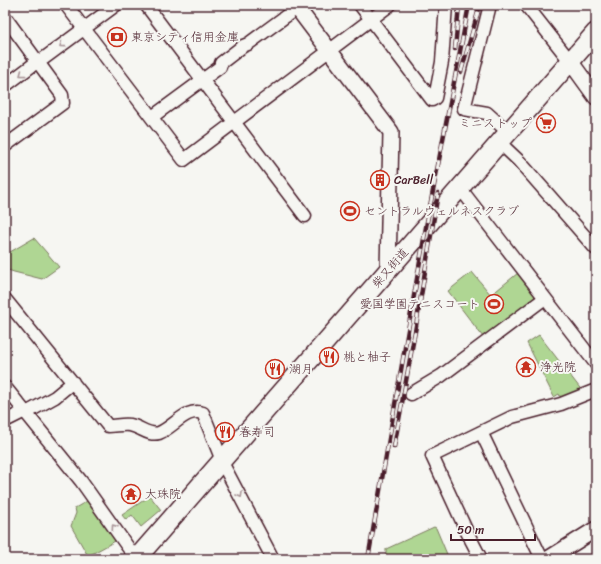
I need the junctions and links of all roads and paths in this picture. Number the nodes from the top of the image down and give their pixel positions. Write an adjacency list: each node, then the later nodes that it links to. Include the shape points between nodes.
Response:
1 (66, 5): 12 (street)
2 (116, 5): 12 (street)
3 (146, 5): 17 (street)
4 (360, 5): 11 (street)
5 (390, 5): 11 (street)
6 (446, 5): 11 (street, via 442,62 435,98 432,100)
7 (490, 5): 22 (street, via 464,108 486,113)
8 (526, 5): 16 (street)
9 (298, 6): 14 (street); 17 (street)
10 (5, 17): 15 (street)
11 (371, 20): 14 (street)
12 (84, 28): 15 (street, one-way to 15); 20 (street)
13 (596, 32): 16 (main road, 柴又街道)
14 (330, 50): 21 (street); 27 (street, via 391,132)
15 (39, 62): 18 (street, one-way to 18); 23 (street, via 62,95 63,103)
16 (570, 62): 19 (street); 22 (main road, 柴又街道)
17 (202, 80): 20 (street); 21 (street)
18 (5, 86)
19 (596, 97)
20 (152, 117): 21 (street, via 184,160)
21 (234, 123): 25 (street)
22 (504, 137): 24 (main road, 柴又街道); 26 (street, via 524,167)
23 (5, 146)
24 (460, 188): 27 (main road, 柴又街道); 28 (street)
25 (305, 216)
26 (596, 249)
27 (388, 270): 38 (main road, 柴又街道)
28 (545, 298): 30 (street); 34 (street, via 441,376)
29 (7, 305): 31 (street)
30 (596, 364)
31 (73, 382): 35 (street, via 55,396); 38 (street, via 108,426 130,425 152,434 161,432 192,412 203,413)
32 (5, 387): 35 (street)
33 (596, 390): 37 (street, via 561,404 512,417)
34 (411, 394)
35 (25, 412): 36 (street); 40 (street, one-way to 35, via 81,481)
36 (5, 421)
37 (481, 432): 42 (street, via 432,456); 43 (street)
38 (222, 460): 40 (main road, 柴又街道); 41 (street, one-way to 41)
39 (596, 529): 44 (street)
40 (137, 558)
41 (273, 559)
42 (481, 559)
43 (542, 559)
44 (548, 559)

